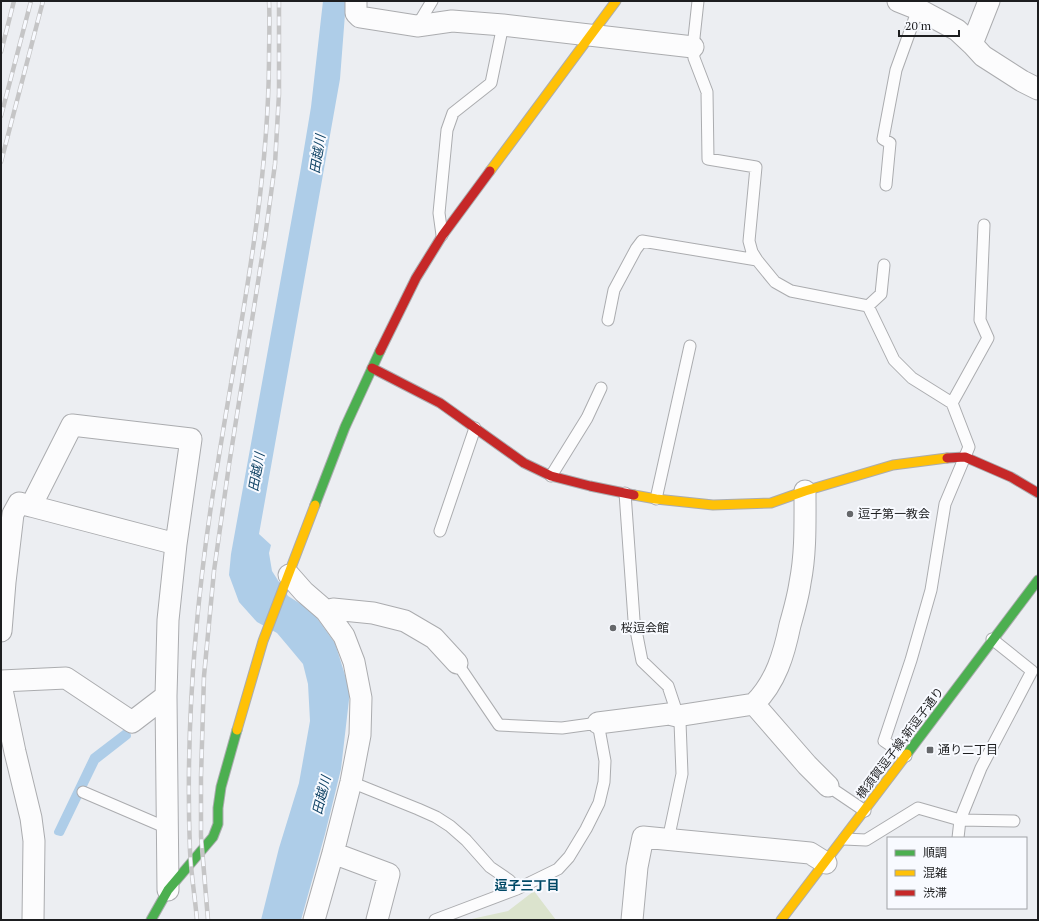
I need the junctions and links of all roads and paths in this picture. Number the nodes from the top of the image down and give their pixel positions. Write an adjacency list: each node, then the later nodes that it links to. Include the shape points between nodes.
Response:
1 (356, 1): 9 (street, via 356,13 360,17)
2 (432, 1): 9 (lane)
3 (616, 1): 10 (street)
4 (698, 1): 12 (lane)
5 (898, 1): 7 (street)
6 (990, 1): 11 (street)
7 (918, 10): 11 (street, via 957,30); 14 (lane, via 896,70 883,139 890,143)
8 (503, 25): 9 (street, via 452,21); 10 (street); 16 (lane, via 491,83 453,113 447,130 439,213)
9 (417, 26)
10 (589, 36): 12 (street); 16 (street)
11 (972, 44): 13 (street, via 983,56 1022,82)
12 (693, 47): 17 (lane, via 694,58 707,92 708,160 756,167 749,241)
13 (1038, 89)
14 (886, 185)
15 (984, 225): 24 (lane, via 980,320 988,338)
16 (442, 236): 22 (street, via 416,278)
17 (757, 260): 19 (lane, via 775,282 791,291); 20 (lane, via 642,241 614,290)
18 (884, 265): 19 (lane, via 881,294)
19 (868, 306): 24 (lane, via 894,360 912,378)
20 (608, 320)
21 (690, 346): 31 (lane)
22 (372, 368): 25 (street, via 440,403); 35 (street, via 345,427)
23 (601, 388): 27 (lane, via 587,418)
24 (952, 403): 26 (lane, via 969,447)
25 (475, 428): 27 (street, via 524,463); 33 (lane)
26 (965, 457): 28 (street, via 893,466); 30 (street, via 1011,477); 47 (lane, via 945,504 931,590 884,740)
27 (551, 476): 29 (street)
28 (805, 491): 31 (street, via 771,503 713,505); 44 (street, via 805,534 800,582 784,654 775,675)
29 (625, 493): 31 (street); 45 (lane, via 634,620 642,661 668,686)
30 (1038, 493)
31 (656, 499)
32 (31, 506): 34 (street); 34 (street, via 72,425 191,439); 38 (street, via 19,503 14,514)
33 (440, 531)
34 (176, 544): 43 (street, via 168,620)
35 (288, 577): 37 (street); 60 (street, via 263,641 221,787 218,824 213,837)
36 (1038, 580): 39 (street, 横須賀逗子線;新逗子通り)
37 (326, 611): 40 (street, via 333,609 373,613 405,621 434,638); 48 (street, via 344,636 354,662 361,698 360,735)
38 (1, 631)
39 (992, 639): 47 (street, 横須賀逗子線;新逗子通り); 52 (lane, via 1032,671 982,768)
40 (457, 663): 46 (lane, via 499,725 562,728)
41 (1, 681): 43 (street, via 66,678 132,722)
42 (1, 685): 62 (street, via 31,818 34,841)
43 (166, 696): 54 (street)
44 (754, 704): 45 (street); 49 (street)
45 (678, 716): 46 (street, via 669,714); 57 (lane, via 682,774)
46 (598, 723): 61 (lane, via 605,760 604,782 599,803 569,857 558,869)
47 (906, 756): 51 (street, 横須賀逗子線;新逗子通り)
48 (351, 782): 58 (street); 61 (lane, via 436,817 450,826 490,867 509,880)
49 (828, 786): 51 (lane)
50 (83, 792): 54 (lane)
51 (865, 811): 56 (street, 横須賀逗子線;新逗子通り)
52 (960, 820): 53 (lane); 55 (lane); 56 (lane, via 918,808 866,840)
53 (1014, 821)
54 (167, 828): 60 (street)
55 (958, 837)
56 (844, 839): 59 (street, 横須賀逗子線;新逗子通り)
57 (668, 840): 59 (street, via 810,853); 67 (street, via 643,837 637,867)
58 (333, 853): 64 (street); 65 (street, via 389,874)
59 (826, 863): 68 (street, 横須賀逗子線;新逗子通り)
60 (168, 890): 63 (street)
61 (517, 890): 66 (lane)
62 (33, 920)
63 (151, 920)
64 (314, 920)
65 (377, 920)
66 (435, 920)
67 (632, 920)
68 (781, 920)

